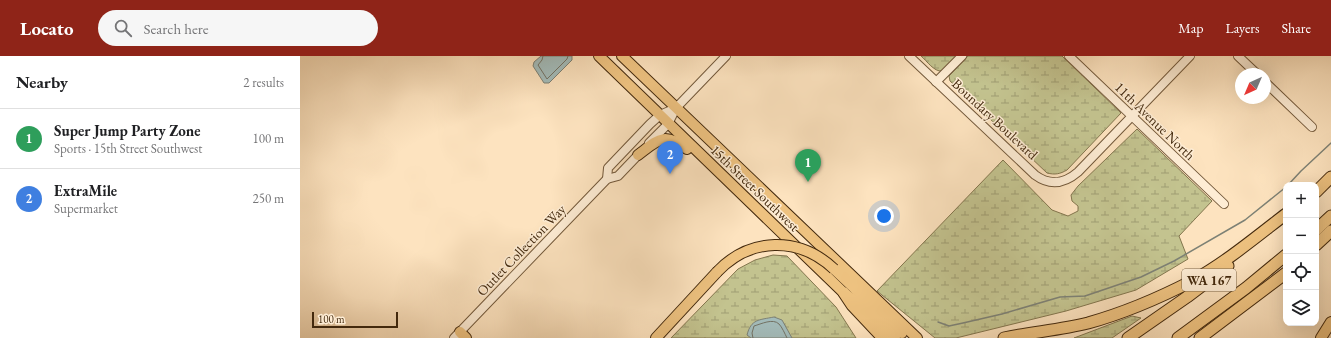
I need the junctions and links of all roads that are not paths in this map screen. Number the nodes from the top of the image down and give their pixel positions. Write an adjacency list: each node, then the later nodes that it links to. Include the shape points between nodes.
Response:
1 (598, 56): 13 (main road, 15th Street Southwest)
2 (622, 56): 12 (main road, 15th Street Southwest)
3 (726, 56): 12 (street)
4 (909, 56): 10 (street, Boundary Boulevard)
5 (962, 56): 10 (street)
6 (1069, 56): 14 (street, 11th Avenue North)
7 (1190, 56): 14 (street)
8 (1238, 56): 9 (street)
9 (1251, 68)
10 (936, 82): 14 (street, Boundary Boulevard, via 1031,171 1048,181 1066,181 1073,176)
11 (1271, 88): 16 (street)
12 (676, 108): 13 (street); 15 (street, Outlet Collection Way); 39 (main road, 15th Street Southwest)
13 (660, 115): 15 (main road, 15th Street Southwest); 20 (street, Outlet Collection Way, via 608,168)
14 (1132, 116): 22 (street, 11th Avenue North)
15 (668, 124): 17 (street, Outlet Collection Way); 18 (main road, 15th Street Southwest)
16 (1312, 126)
17 (638, 155): 18 (main road, via 657,141 673,140); 20 (street, Outlet Collection Way, via 618,176)
18 (721, 176): 32 (main road, 15th Street Southwest)
19 (1331, 178): 21 (highway)
20 (607, 179): 34 (street, Outlet Collection Way)
21 (1319, 188)
22 (1224, 204)
23 (1283, 216): 40 (highway, via 1208,271 1132,308 1086,323)
24 (1331, 216): 26 (highway)
25 (1283, 221): 41 (highway, WA 167, via 1217,274)
26 (1319, 227)
27 (1331, 231): 28 (highway)
28 (1319, 243)
29 (1283, 257): 42 (highway, WA 167)
30 (1283, 276): 43 (highway)
31 (1283, 276): 44 (highway)
32 (844, 293): 36 (highway); 37 (main road, 15th Street Southwest)
33 (1331, 322): 45 (main road)
34 (460, 336)
35 (656, 338): 38 (main road, bridge, via 717,272 735,257 747,251 778,245 796,247 821,258)
36 (882, 338)
37 (895, 338)
38 (907, 338)
39 (917, 338)
40 (1004, 338)
41 (1128, 338)
42 (1178, 338)
43 (1200, 338)
44 (1211, 338)
45 (1320, 338)

